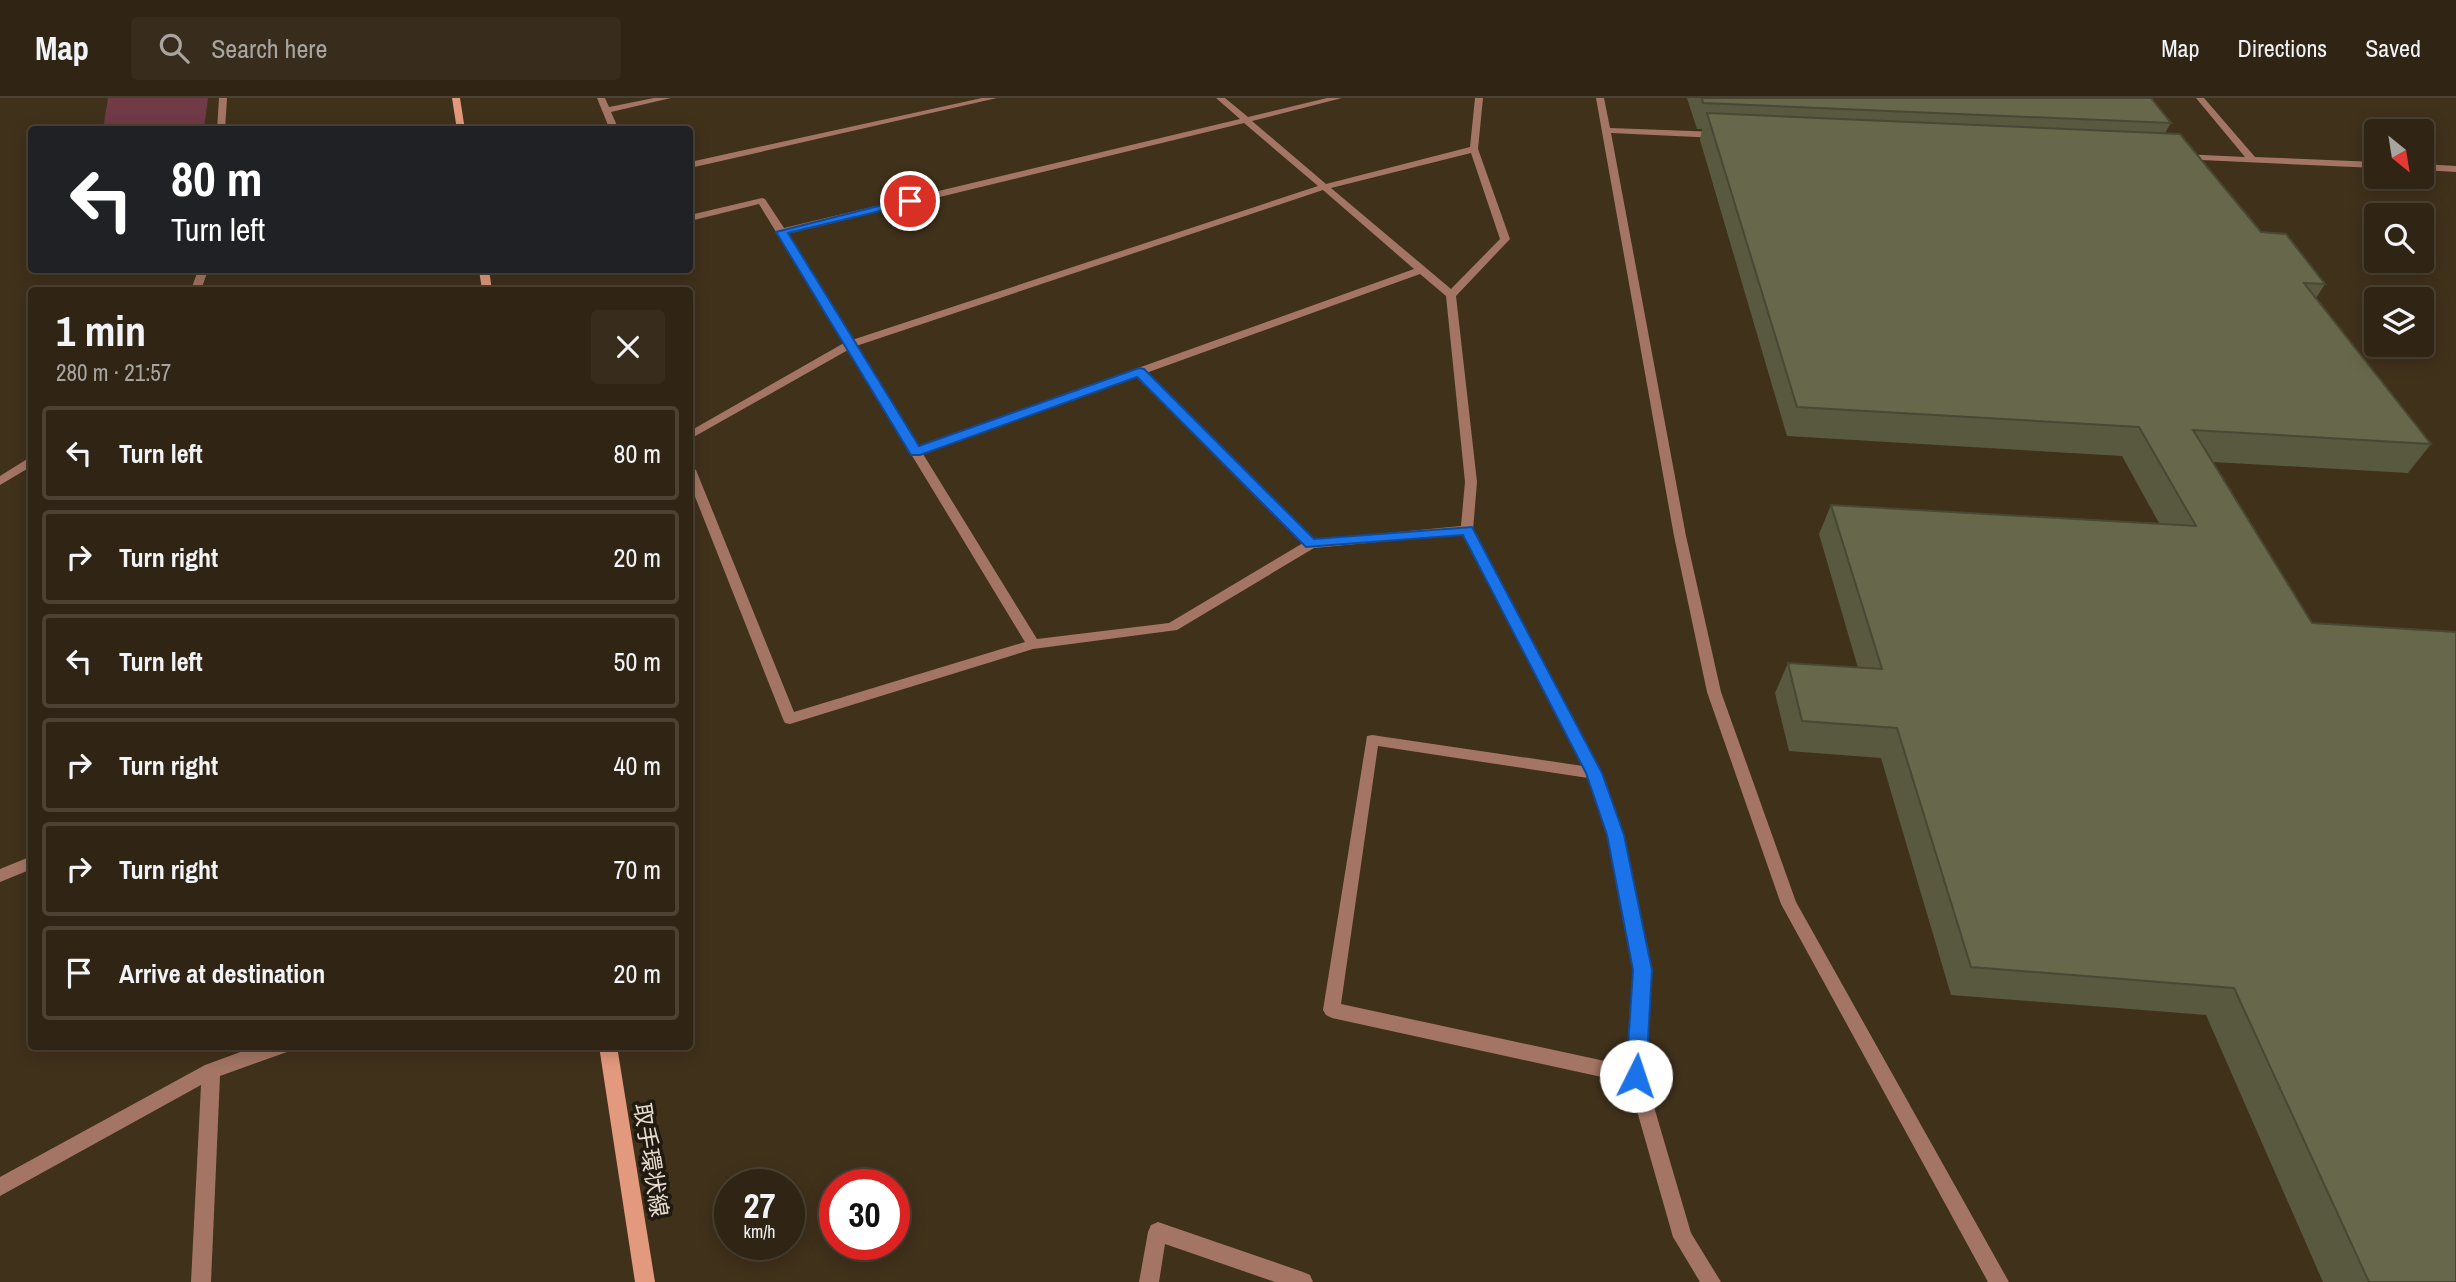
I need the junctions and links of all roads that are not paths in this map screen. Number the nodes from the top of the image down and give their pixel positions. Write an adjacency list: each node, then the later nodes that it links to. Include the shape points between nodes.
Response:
1 (223, 98): 13 (street)
2 (456, 98): 14 (street)
3 (601, 98): 11 (street)
4 (667, 98): 11 (street)
5 (993, 98): 21 (street)
6 (1220, 98): 12 (street)
7 (1338, 98): 12 (street)
8 (1479, 98): 18 (street)
9 (1600, 98): 16 (street)
10 (2200, 98): 20 (street)
11 (607, 110): 15 (street)
12 (1246, 120): 25 (street); 27 (street)
13 (221, 126)
14 (460, 126)
15 (613, 126)
16 (1606, 130): 17 (street); 53 (street, via 1680,536 1714,692 1789,904)
17 (1729, 136)
18 (1474, 149): 25 (street); 29 (street, via 1505,239)
19 (2169, 156): 20 (street)
20 (2252, 160): 22 (street)
21 (693, 164)
22 (2364, 165)
23 (2434, 168): 24 (street)
24 (2456, 169)
25 (1324, 187): 28 (street); 30 (street)
26 (693, 217): 27 (street, via 762,201)
27 (781, 232): 30 (street)
28 (1421, 270): 29 (street); 31 (street)
29 (1451, 295): 37 (street, via 1471,482)
30 (850, 344): 32 (street); 33 (street)
31 (1139, 372): 33 (street); 38 (street)
32 (693, 434)
33 (916, 452): 39 (street)
34 (28, 463): 36 (street)
35 (693, 477): 39 (street, via 790,719)
36 (0, 481)
37 (1467, 530): 38 (street); 40 (street)
38 (1311, 544): 39 (street, via 1172,627)
39 (1033, 644)
40 (1594, 773): 46 (street, via 1616,835 1643,970); 46 (street, via 1373,740 1332,1010)
41 (28, 864): 42 (street)
42 (0, 876)
43 (270, 1050): 45 (street)
44 (609, 1050): 49 (street, 取手環状線)
45 (211, 1072): 47 (street); 48 (street)
46 (1636, 1076): 52 (street, via 1684,1237)
47 (0, 1187)
48 (201, 1282)
49 (645, 1282)
50 (1149, 1282): 51 (street, via 1158,1232)
51 (1303, 1282)
52 (1711, 1282)
53 (1999, 1282)

